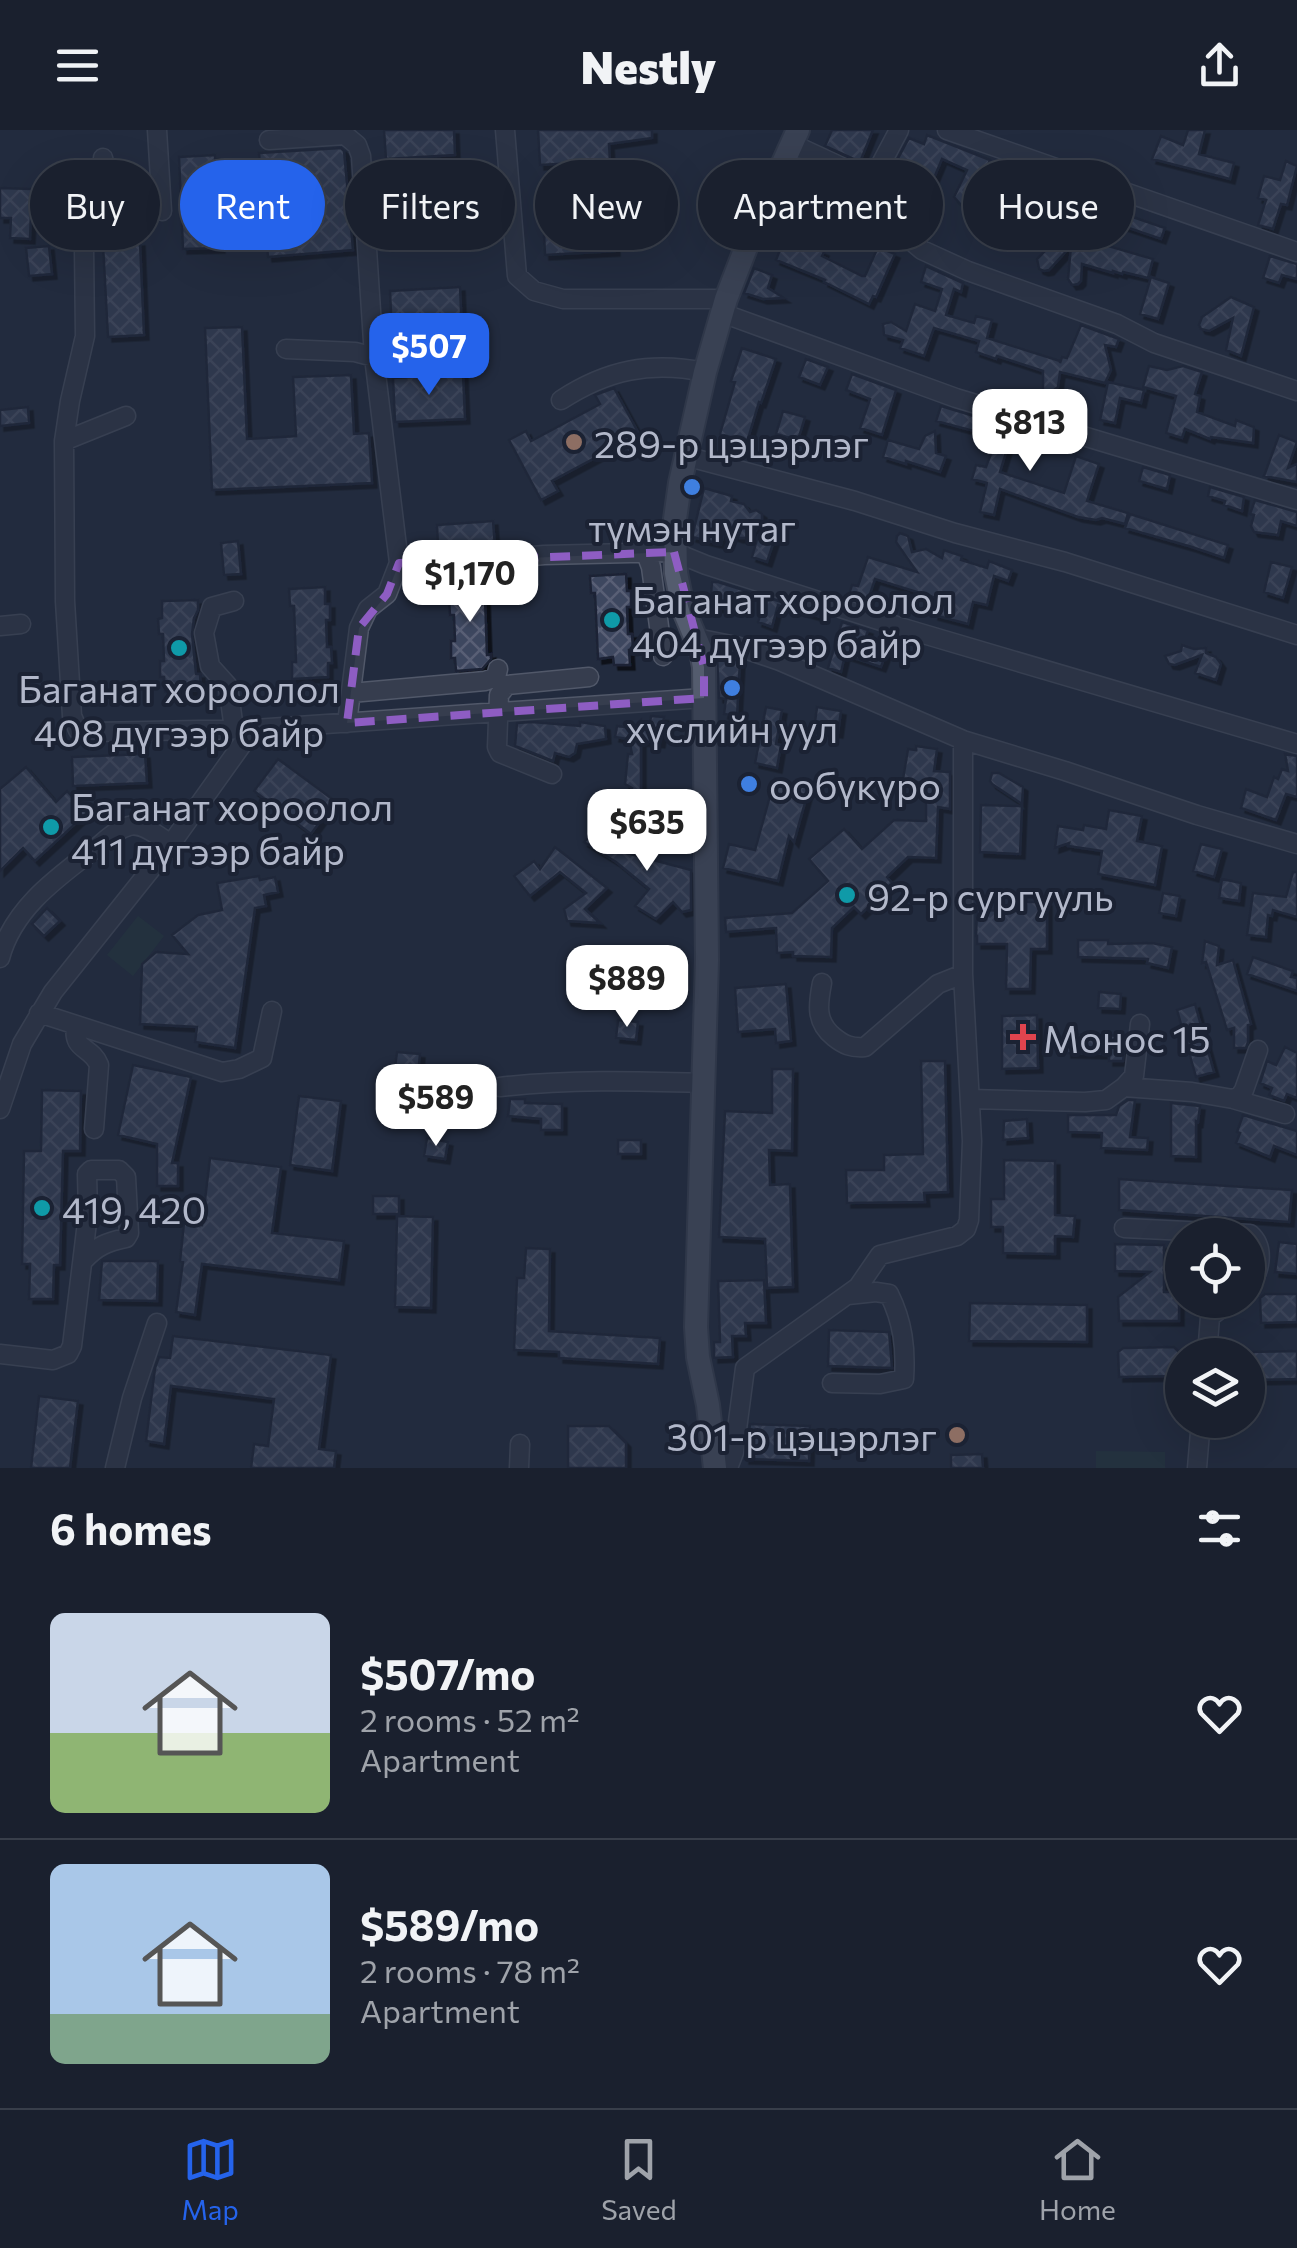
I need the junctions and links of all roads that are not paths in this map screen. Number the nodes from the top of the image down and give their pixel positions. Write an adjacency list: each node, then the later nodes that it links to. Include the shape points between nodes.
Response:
1 (157, 130): 10 (street)
2 (506, 130): 13 (street, via 518,276 534,292)
3 (899, 130): 9 (street)
4 (947, 130): 12 (street)
5 (795, 137): 8 (street); 13 (main road)
6 (270, 140): 15 (street, via 344,135 357,145)
7 (103, 158): 20 (street, via 84,248 85,336)
8 (835, 160)
9 (883, 160)
10 (162, 211)
11 (922, 250): 17 (street, via 1154,344)
12 (1297, 252)
13 (724, 306): 16 (main road); 22 (street, via 956,398)
14 (286, 349): 15 (street)
15 (374, 357): 25 (street)
16 (705, 372): 18 (street, via 636,368 602,377); 21 (main road)
17 (1297, 391)
18 (561, 400)
19 (126, 416): 20 (street)
20 (64, 442): 38 (street, via 65,600 78,730)
21 (685, 456): 24 (main road); 29 (street, via 1066,562)
22 (1297, 500)
23 (645, 551): 24 (street); 25 (street); 31 (street)
24 (674, 552): 30 (main road, via 683,608); 40 (street, via 903,628)
25 (398, 563): 34 (street, via 387,594 368,609 359,628)
26 (234, 601): 38 (street, via 212,607 204,632 210,666 228,686)
27 (22, 624): 28 (street)
28 (0, 626)
29 (1297, 635)
30 (696, 638): 35 (main road, via 704,658); 39 (street, via 780,661)
31 (664, 656)
32 (498, 669): 34 (street, via 485,681)
33 (589, 676): 36 (street, via 506,686)
34 (351, 693): 37 (street)
35 (704, 698): 36 (street); 52 (main road)
36 (498, 713): 37 (street); 41 (street, via 500,754)
37 (347, 723): 38 (street)
38 (244, 729): 42 (street)
39 (963, 740): 43 (street); 45 (street)
40 (1297, 744)
41 (552, 774)
42 (170, 844): 44 (street, via 140,825 115,833 42,889 5,938); 48 (street)
43 (1297, 844)
44 (0, 958)
45 (963, 974): 46 (street, via 938,984 855,1048 822,1027); 55 (street)
46 (822, 982)
47 (272, 1011): 50 (street, via 262,1058 222,1072)
48 (39, 1013): 50 (street); 57 (street)
49 (1140, 1024): 54 (street, via 1134,1076)
50 (76, 1025): 59 (street, via 77,1044 99,1064)
51 (1258, 1050): 56 (street, via 1244,1090)
52 (703, 1083): 53 (street, via 592,1080); 71 (main road, via 696,1326)
53 (500, 1087)
54 (1124, 1087): 55 (street, via 1106,1100 1085,1102); 56 (street)
55 (970, 1099): 63 (street, via 966,1229 880,1255)
56 (1233, 1100): 58 (street)
57 (0, 1109)
58 (1285, 1114)
59 (94, 1129)
60 (1124, 1228): 61 (street)
61 (1165, 1230)
62 (84, 1260): 62 (street, via 94,1248 129,1233 120,1170 87,1174); 65 (street, via 68,1354 53,1360)
63 (847, 1294): 66 (street, via 889,1294 903,1330 904,1380); 72 (street, via 744,1368)
64 (157, 1323): 69 (street)
65 (0, 1354)
66 (832, 1383)
67 (1200, 1438): 73 (street)
68 (520, 1444): 70 (street)
69 (116, 1468)
70 (519, 1468)
71 (715, 1468)
72 (728, 1468)
73 (1197, 1468)

